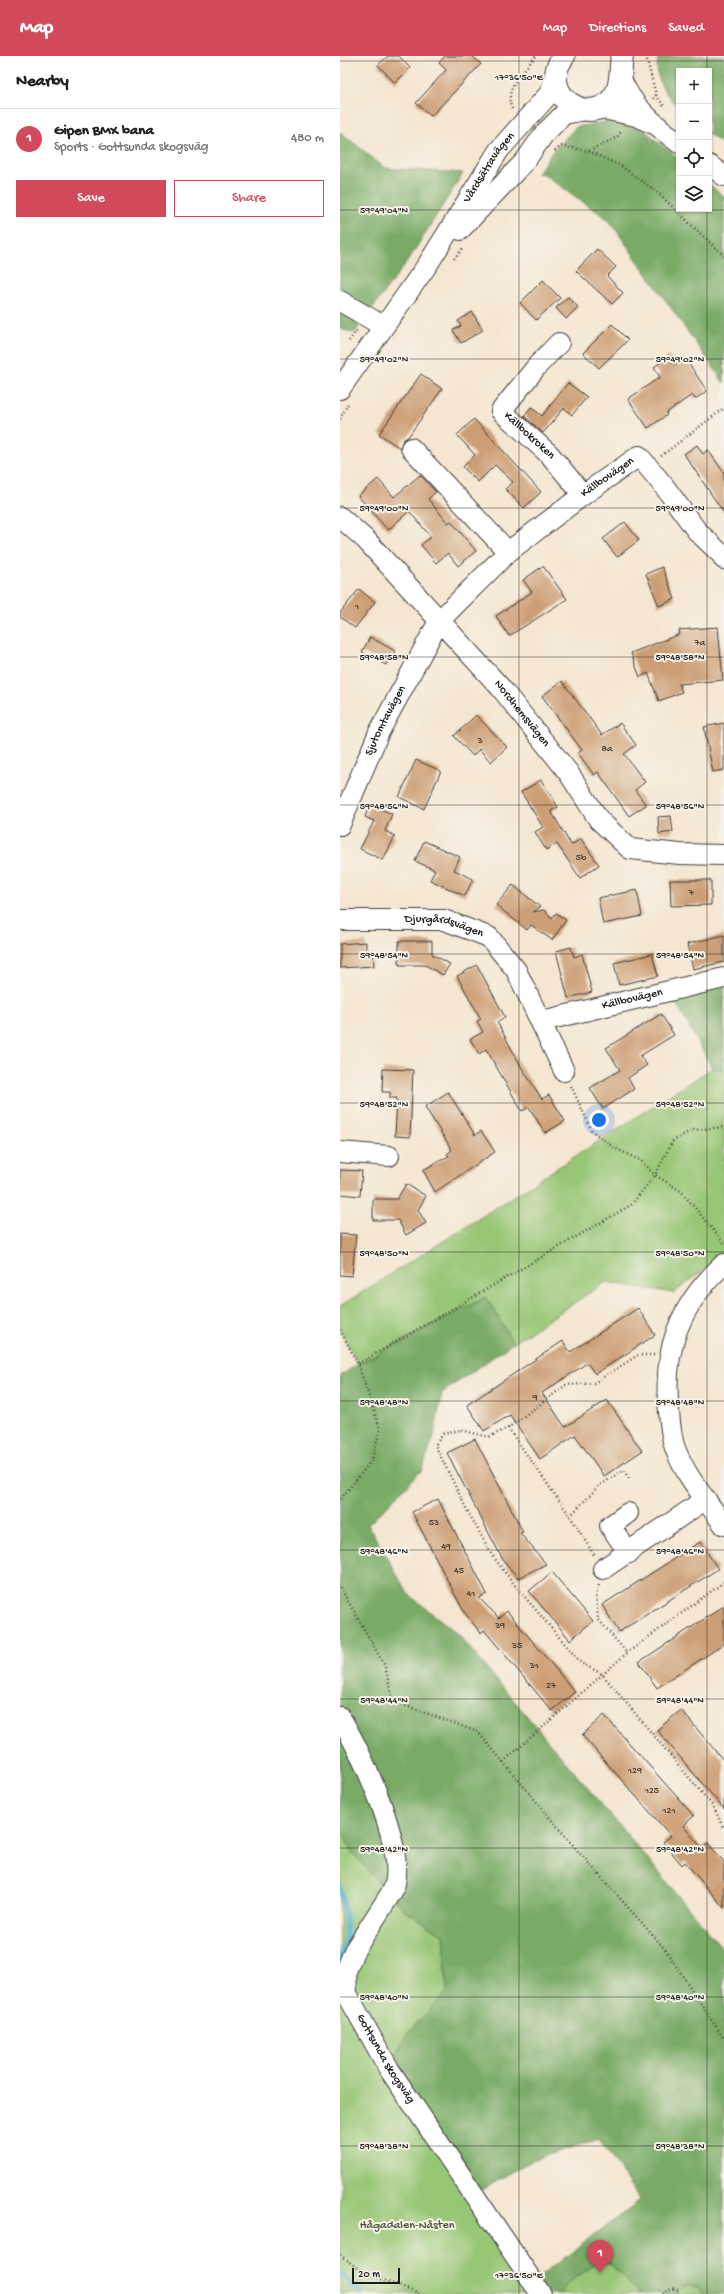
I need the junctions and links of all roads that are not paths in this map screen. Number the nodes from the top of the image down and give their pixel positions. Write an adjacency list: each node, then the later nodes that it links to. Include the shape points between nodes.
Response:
1 (564, 56): 3 (main road, via 559,62)
2 (619, 63): 4 (main road, via 617,92 609,102); 5 (street, via 626,92)
3 (555, 77): 4 (main road, via 558,91 571,105); 9 (street, Vårdsätravägen, via 550,92 499,150)
4 (592, 109): 5 (street, via 636,116); 9 (street, Vårdsätravägen, via 564,114 544,134 525,161)
5 (658, 127): 6 (street)
6 (676, 140)
7 (712, 167): 8 (street)
8 (724, 176)
9 (428, 264): 11 (street, Vårdsätravägen)
10 (340, 301): 11 (street)
11 (383, 326): 13 (street, Vårdsätravägen)
12 (559, 344): 15 (street, Källbokroken, via 538,365 501,411 550,455)
13 (345, 395)
14 (411, 448): 17 (street)
15 (583, 495): 17 (street, Källbovägen); 18 (street, Källbovägen, via 639,456 697,531)
16 (340, 517): 19 (street, Nordhemsvägen, via 366,540)
17 (508, 552): 19 (street, Källbovägen)
18 (724, 560)
19 (439, 621): 20 (street, Sjutomtavägen, via 379,732); 21 (street, Nordhemsvägen, via 510,699 568,772 599,820 630,849)
20 (340, 825)
21 (724, 855)
22 (340, 920): 24 (street, Djurgårdsvägen, via 444,920 489,937 516,970)
23 (724, 978): 24 (street, Källbovägen)
24 (542, 1021): 25 (street, Djurgårdsvägen)
25 (564, 1071)
26 (340, 1152): 27 (street)
27 (389, 1156)
28 (724, 1264): 29 (street, via 695,1296 678,1326 669,1355 667,1395 675,1448)
29 (706, 1499): 31 (street); 32 (street)
30 (628, 1513): 32 (street, via 610,1526)
31 (724, 1526)
32 (629, 1553): 33 (street)
33 (603, 1569)
34 (340, 1717): 35 (street, Gottsunda skogsväg, via 378,1796 394,1848 397,1880 354,1951 346,1971 347,1994 389,2069)
35 (541, 2294)

